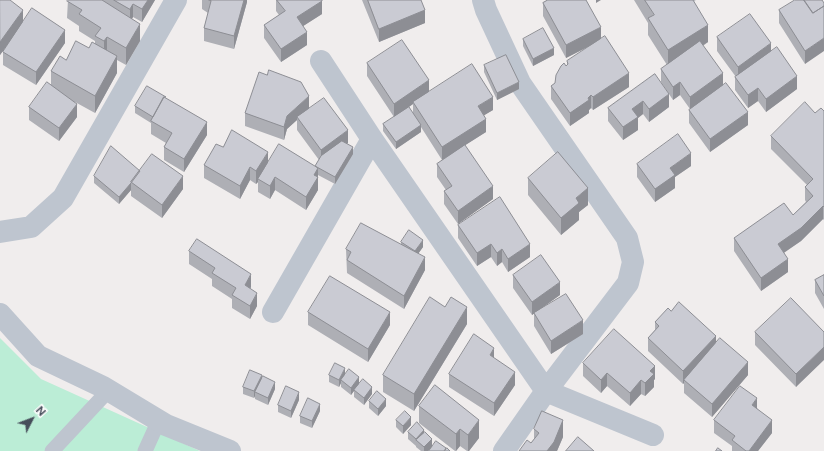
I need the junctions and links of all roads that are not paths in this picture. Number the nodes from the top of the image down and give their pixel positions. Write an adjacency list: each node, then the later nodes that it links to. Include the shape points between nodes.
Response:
1 (176, 0): 5 (street, via 63,198 31,227)
2 (483, 0): 9 (street, via 520,83 628,238 633,262 628,283)
3 (321, 62): 4 (street)
4 (372, 139): 6 (street); 9 (street)
5 (0, 232)
6 (273, 312)
7 (0, 314): 8 (street, via 38,356)
8 (109, 390): 10 (street); 12 (lane)
9 (546, 391): 11 (street); 15 (street)
10 (159, 420): 13 (lane); 14 (street)
11 (653, 435)
12 (52, 451)
13 (145, 451)
14 (230, 451)
15 (504, 451)

